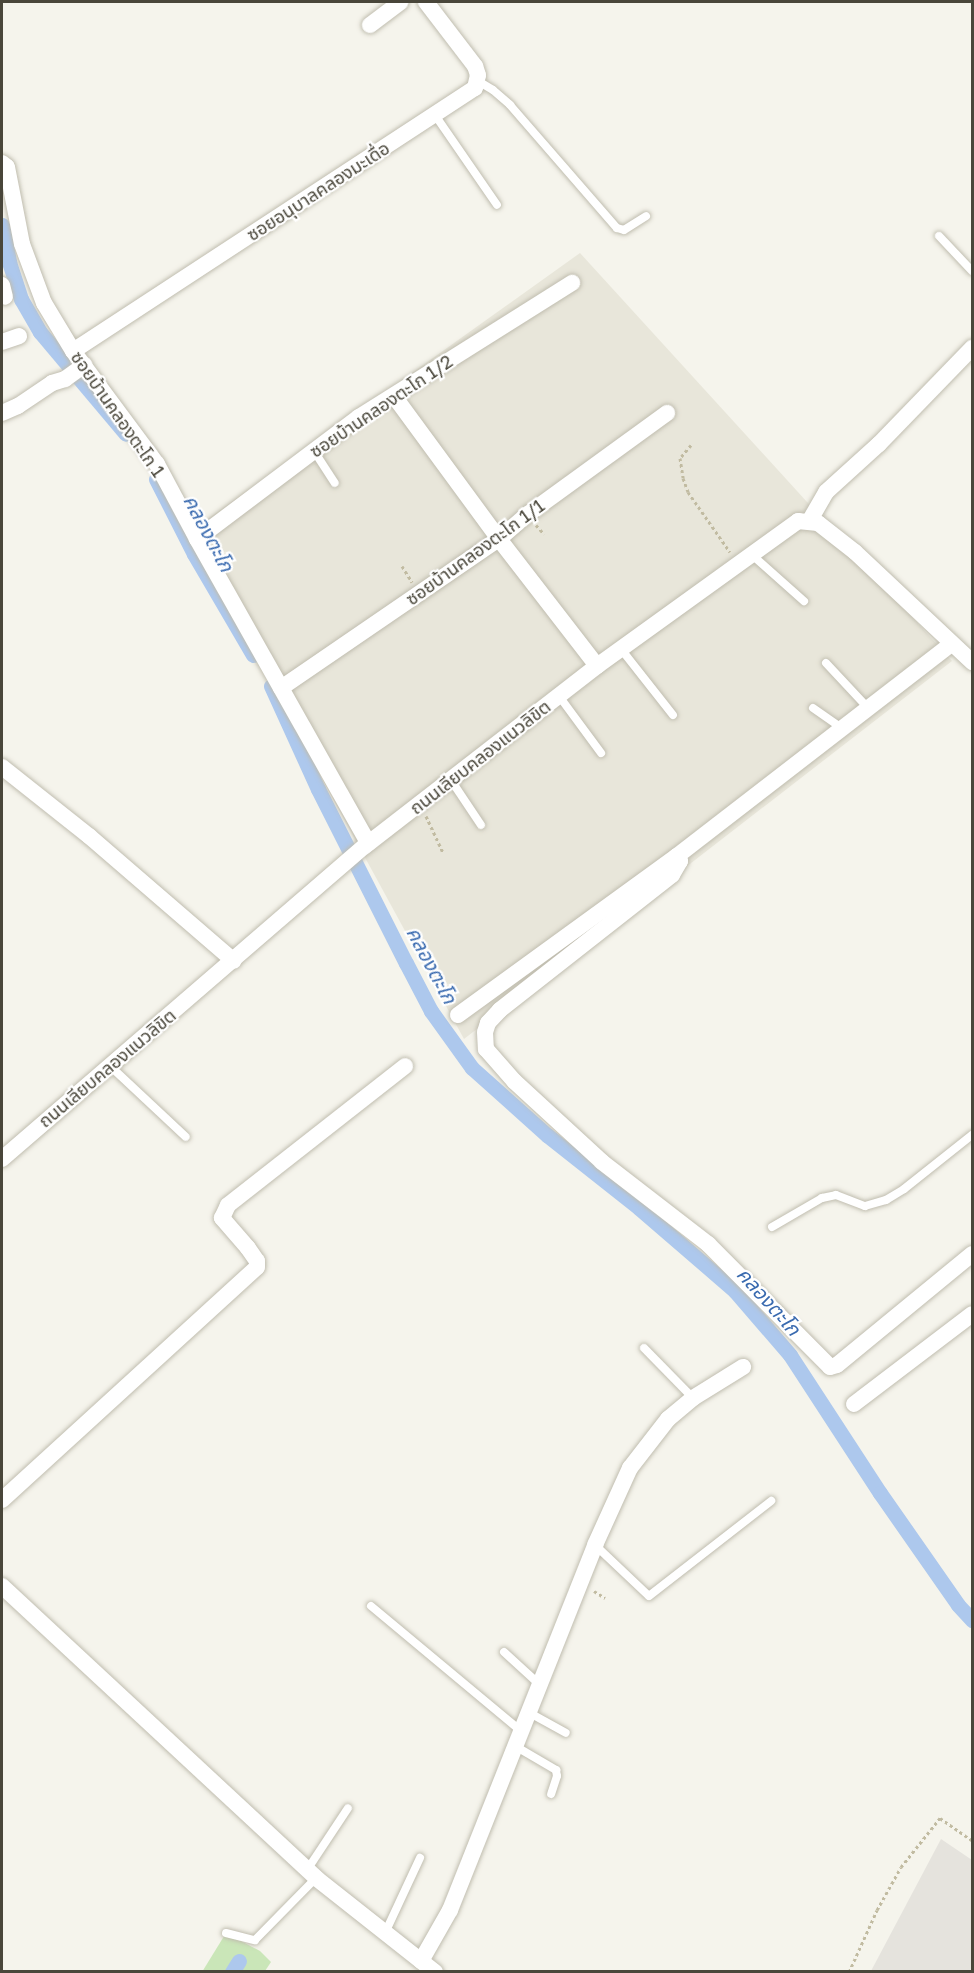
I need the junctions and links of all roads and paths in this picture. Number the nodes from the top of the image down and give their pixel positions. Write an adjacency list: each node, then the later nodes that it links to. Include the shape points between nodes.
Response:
1 (400, 2): 3 (street)
2 (426, 2): 4 (street, via 475,66)
3 (370, 25)
4 (478, 81): 5 (street, ซอยอนุบาลคลองมะเดื่อ, via 475,88); 8 (lane, via 510,105 617,228 624,230)
5 (435, 115): 7 (lane); 15 (street, ซอยอนุบาลคลองมะเดื่อ)
6 (2, 163): 15 (street, ซอยบ้านคลองตะโก 1, via 7,167 22,244 44,303)
7 (497, 205)
8 (646, 216)
9 (939, 236): 10 (lane)
10 (972, 271)
11 (572, 283): 17 (street, ซอยบ้านคลองตะโก 1/2)
12 (19, 336): 13 (street)
13 (2, 342)
14 (972, 348): 23 (street, via 879,444 826,492)
15 (73, 351): 16 (street, ซอยบ้านคลองตะโก 1)
16 (82, 366): 18 (street); 24 (street, ซอยบ้านคลองตะโก 1, via 157,464)
17 (394, 396): 21 (street, ซอยบ้านคลองตะโก 1/2); 25 (street)
18 (2, 412)
19 (667, 413): 25 (street, ซอยบ้านคลองตะโก 1/1)
20 (691, 445): 26 (path, via 680,458 688,492)
21 (314, 451): 22 (lane); 24 (street, ซอยบ้านคลองตะโก 1/2)
22 (335, 483)
23 (810, 520): 26 (street, ถนนเลียบคลองแนวลิขิต, via 798,521); 28 (street, via 855,552)
24 (196, 539): 33 (street, ซอยบ้านคลองตะโก 1)
25 (499, 539): 32 (street); 33 (street, ซอยบ้านคลองตะโก 1/1)
26 (745, 559): 27 (lane); 29 (street, ถนนเลียบคลองแนวลิขิต)
27 (804, 601)
28 (951, 644): 30 (street); 36 (street)
29 (621, 649): 32 (street, ถนนเลียบคลองแนวลิขิต); 37 (lane)
30 (972, 662)
31 (826, 663): 36 (lane)
32 (597, 666): 34 (street, ถนนเลียบคลองแนวลิขิต)
33 (281, 688): 44 (street, ซอยบ้านคลองตะโก 1)
34 (559, 696): 39 (lane); 41 (street, ถนนเลียบคลองแนวลิขิต)
35 (813, 708): 38 (lane)
36 (868, 708): 38 (street)
37 (673, 715)
38 (842, 728): 46 (street)
39 (601, 753)
40 (2, 766): 47 (street)
41 (451, 780): 42 (street, ถนนเลียบคลองแนวลิขิต); 43 (lane)
42 (420, 803): 44 (street, ถนนเลียบคลองแนวลิขิต); 45 (path)
43 (481, 825)
44 (367, 844): 47 (street, ถนนเลียบคลองแนวลิขิต)
45 (443, 852)
46 (677, 856): 48 (street); 55 (street, via 680,861 672,875 500,1010 484,1032 486,1049 514,1081 602,1162 708,1244 830,1367)
47 (234, 961): 49 (street, ถนนเลียบคลองแนวลิขิต)
48 (458, 1015)
49 (109, 1064): 52 (lane); 53 (street, ถนนเลียบคลองแนวลิขิต)
50 (405, 1066): 61 (street, via 228,1205 222,1218 248,1248 257,1267)
51 (972, 1136): 54 (lane, via 886,1200 865,1206 836,1195 822,1198)
52 (186, 1137)
53 (2, 1159)
54 (772, 1227)
55 (972, 1254)
56 (972, 1314): 60 (street)
57 (644, 1348): 59 (lane)
58 (743, 1367): 59 (street)
59 (693, 1398): 63 (street, via 668,1419 636,1460)
60 (854, 1404)
61 (2, 1500)
62 (771, 1502): 63 (lane, via 649,1596)
63 (595, 1545): 67 (street)
64 (2, 1586): 75 (street)
65 (371, 1605): 70 (lane)
66 (504, 1652): 67 (lane)
67 (539, 1684): 68 (street)
68 (528, 1712): 69 (lane); 70 (street)
69 (566, 1733)
70 (518, 1739): 71 (lane, via 556,1770); 78 (street, via 450,1910)
71 (550, 1794)
72 (348, 1808): 75 (lane)
73 (972, 1840): 80 (path, via 940,1818 901,1867)
74 (420, 1858): 77 (lane)
75 (312, 1874): 76 (lane, via 255,1940); 77 (street)
76 (226, 1933)
77 (386, 1933): 78 (street)
78 (421, 1961): 79 (street)
79 (435, 1971)
80 (849, 1971)

